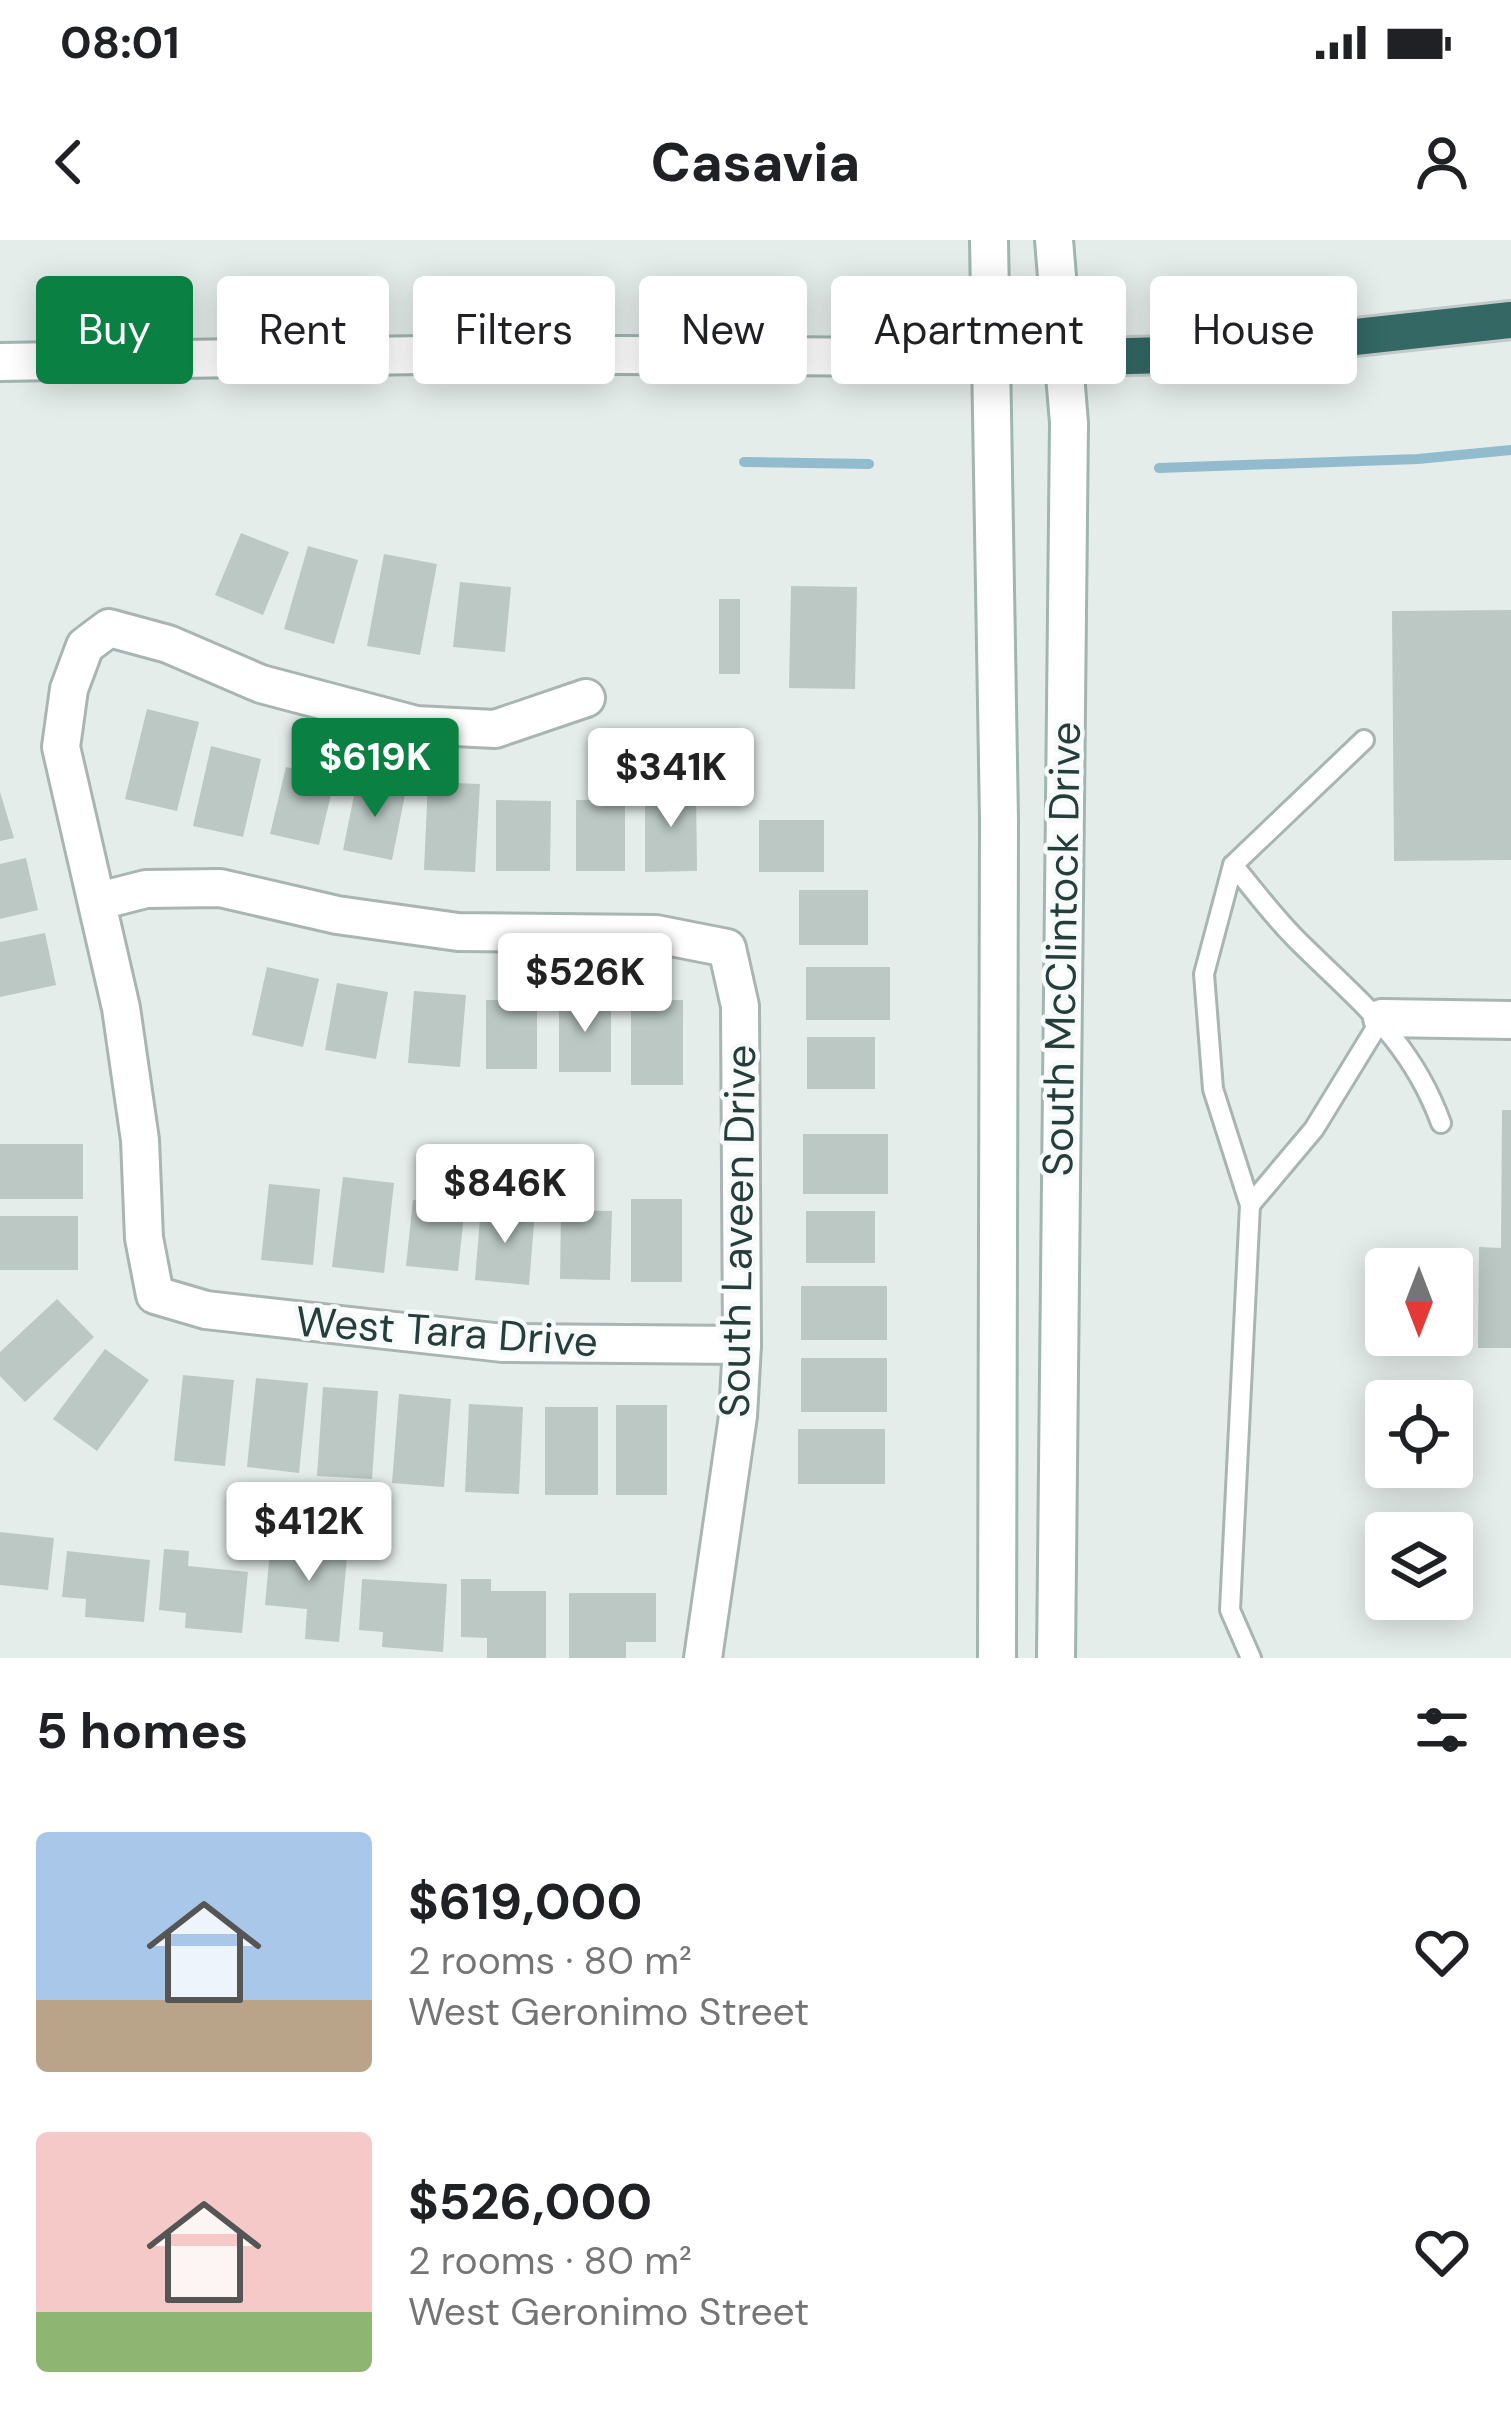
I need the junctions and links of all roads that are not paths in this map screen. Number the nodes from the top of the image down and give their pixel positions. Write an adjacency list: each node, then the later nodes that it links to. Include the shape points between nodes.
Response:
1 (989, 240): 3 (street, South McClintock Drive)
2 (1054, 240): 4 (street, South McClintock Drive)
3 (990, 276)
4 (1056, 276)
5 (1511, 320): 7 (highway)
6 (831, 355): 8 (street)
7 (1126, 356)
8 (0, 362)
9 (992, 384): 21 (street, South McClintock Drive)
10 (1064, 384): 22 (street, South McClintock Drive)
11 (586, 698): 14 (street, via 495,730 416,725 261,684 109,628 85,646 61,747)
12 (1364, 740): 13 (lane)
13 (1233, 865): 15 (lane, via 1296,940); 18 (lane, via 1204,974 1213,1089)
14 (99, 902): 19 (street, West Tara Drive, via 140,1140 155,1295 206,1310 502,1342); 19 (street, South Laveen Drive, via 146,889 220,888 458,932 656,934 727,948 740,1006)
15 (1382, 1018): 16 (street); 17 (lane, via 1429,1089); 18 (lane, via 1314,1129)
16 (1511, 1020)
17 (1441, 1124)
18 (1250, 1205): 23 (lane, via 1230,1610)
19 (742, 1345): 20 (street, South Laveen Drive)
20 (703, 1658)
21 (997, 1658)
22 (1055, 1658)
23 (1251, 1658)

